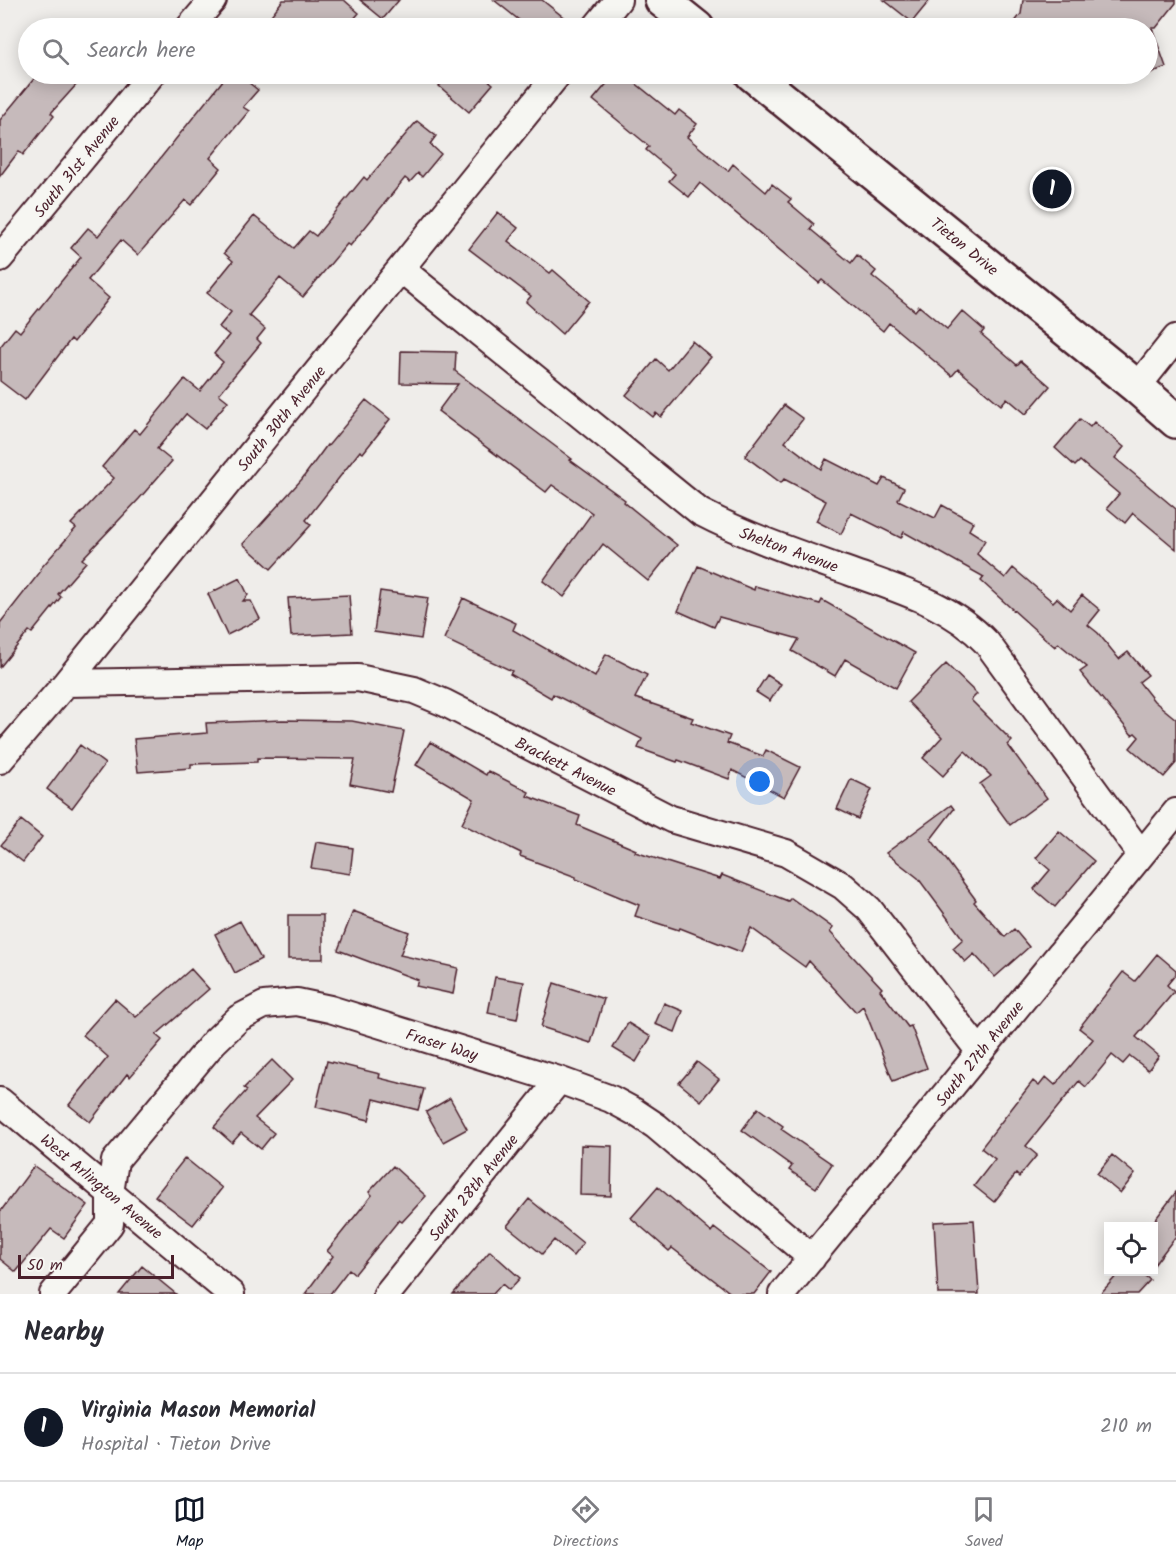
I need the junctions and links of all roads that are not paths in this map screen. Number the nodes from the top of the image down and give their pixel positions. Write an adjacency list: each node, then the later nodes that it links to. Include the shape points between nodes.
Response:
1 (213, 0): 4 (street)
2 (618, 0): 5 (street)
3 (662, 0): 6 (main road)
4 (198, 18)
5 (603, 18)
6 (684, 18)
7 (144, 84): 10 (street, South 31st Avenue)
8 (550, 84): 11 (street, South 30th Avenue)
9 (764, 84): 13 (main road, Tieton Drive)
10 (0, 258)
11 (401, 269): 15 (street, South 30th Avenue); 18 (street, Shelton Avenue, via 700,512 756,538 916,596 972,627)
12 (1176, 338): 13 (street)
13 (1137, 387): 14 (main road, Tieton Drive)
14 (1176, 421)
15 (66, 683): 16 (street, South 30th Avenue); 19 (street, Brackett Avenue, via 358,678 414,690 671,819 786,853 843,886 869,909)
16 (0, 760)
17 (1176, 812): 18 (street, South 27th Avenue)
18 (1141, 854): 19 (street, South 27th Avenue)
19 (980, 1052): 23 (street, South 27th Avenue)
20 (560, 1080): 22 (street, Fraser Way, via 330,1009 297,1002 264,1005 239,1018 214,1042 114,1161); 23 (street, Fraser Way, via 611,1099 656,1126); 26 (street, South 28th Avenue)
21 (0, 1101): 22 (street, West Arlington Avenue)
22 (110, 1193): 24 (street, Fraser Way, via 110,1224); 25 (street, West Arlington Avenue)
23 (812, 1258): 27 (street, South 27th Avenue)
24 (53, 1294)
25 (231, 1294)
26 (387, 1294)
27 (782, 1294)

